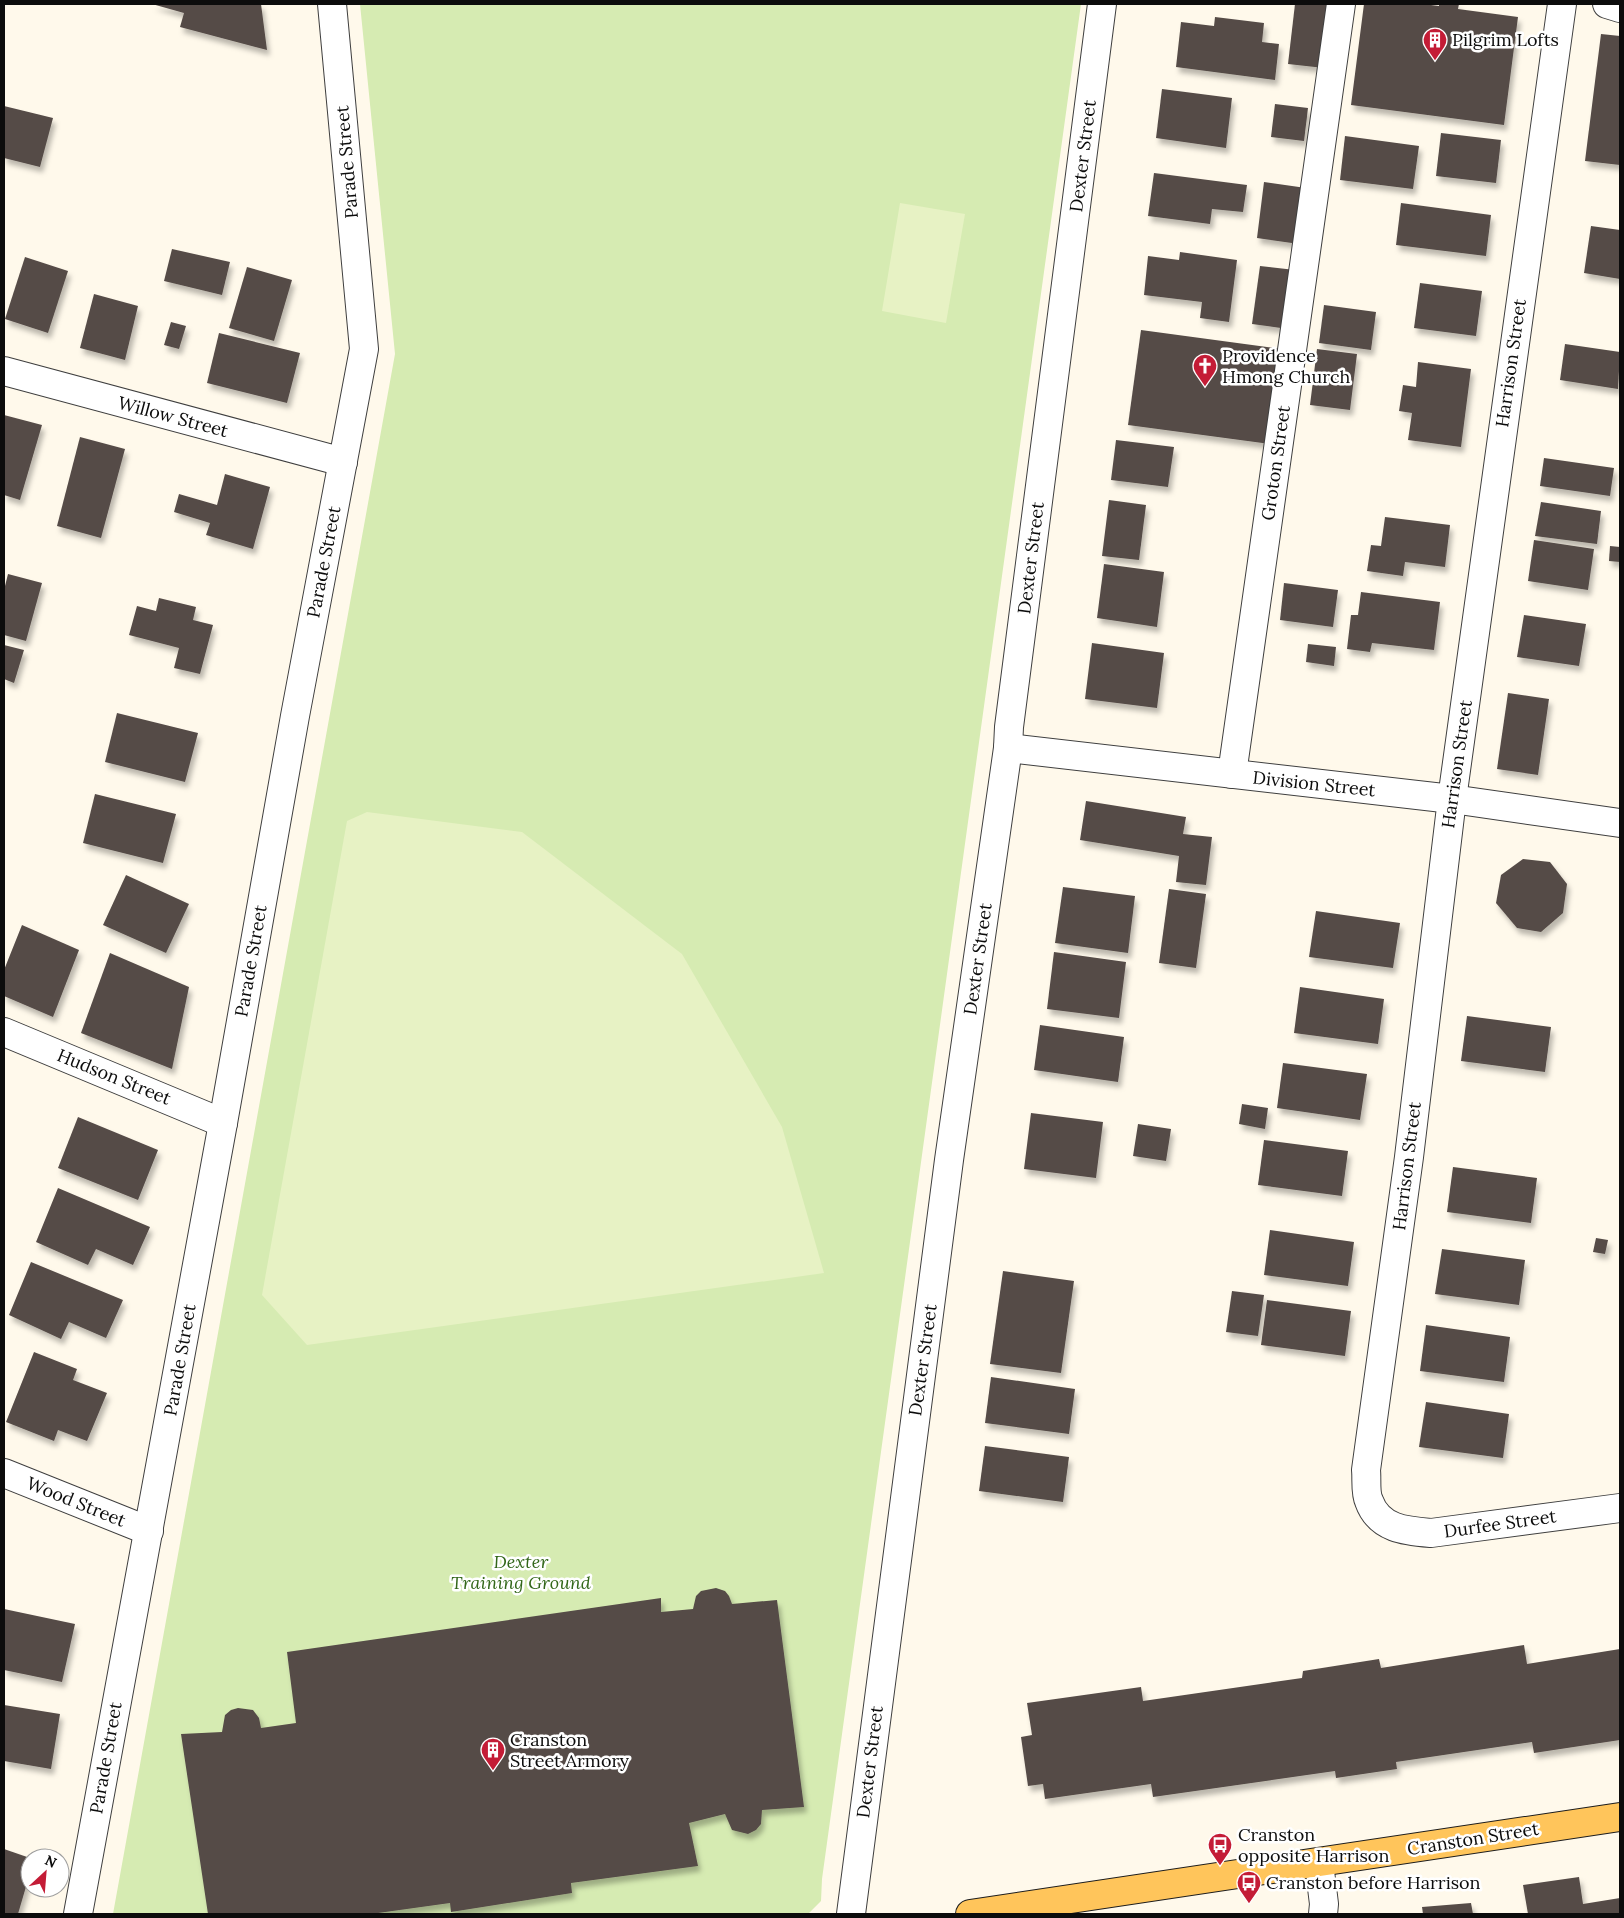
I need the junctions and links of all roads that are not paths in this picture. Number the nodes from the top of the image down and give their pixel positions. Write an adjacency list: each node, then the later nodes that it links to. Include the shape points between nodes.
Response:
1 (332, 4): 8 (street, Parade Street, via 364,348)
2 (1102, 4): 9 (street, Dexter Street)
3 (1341, 4): 10 (street, Groton Street)
4 (1562, 4): 11 (street, Harrison Street)
5 (1607, 4): 6 (street)
6 (1620, 8)
7 (4, 371): 8 (street, Willow Street)
8 (343, 462): 14 (street, Parade Street)
9 (1008, 748): 10 (street, Division Street); 22 (street, Dexter Street, via 949,1160)
10 (1232, 774): 11 (street, Division Street)
11 (1452, 799): 12 (street, Division Street); 17 (street, Harrison Street, via 1409,1158 1366,1470 1368,1501)
12 (1620, 823)
13 (4, 1032): 14 (street, Hudson Street)
14 (223, 1123): 18 (street, Parade Street)
15 (4, 1473): 18 (street, Wood Street)
16 (1620, 1508): 17 (street, Durfee Street, via 1431,1533 1404,1531)
17 (1382, 1521)
18 (149, 1531): 21 (street, Parade Street)
19 (1620, 1817): 20 (main road, Cranston Street)
20 (1319, 1863): 23 (main road, Cranston Street); 24 (street)
21 (78, 1914)
22 (851, 1914)
23 (970, 1914)
24 (1323, 1914)

